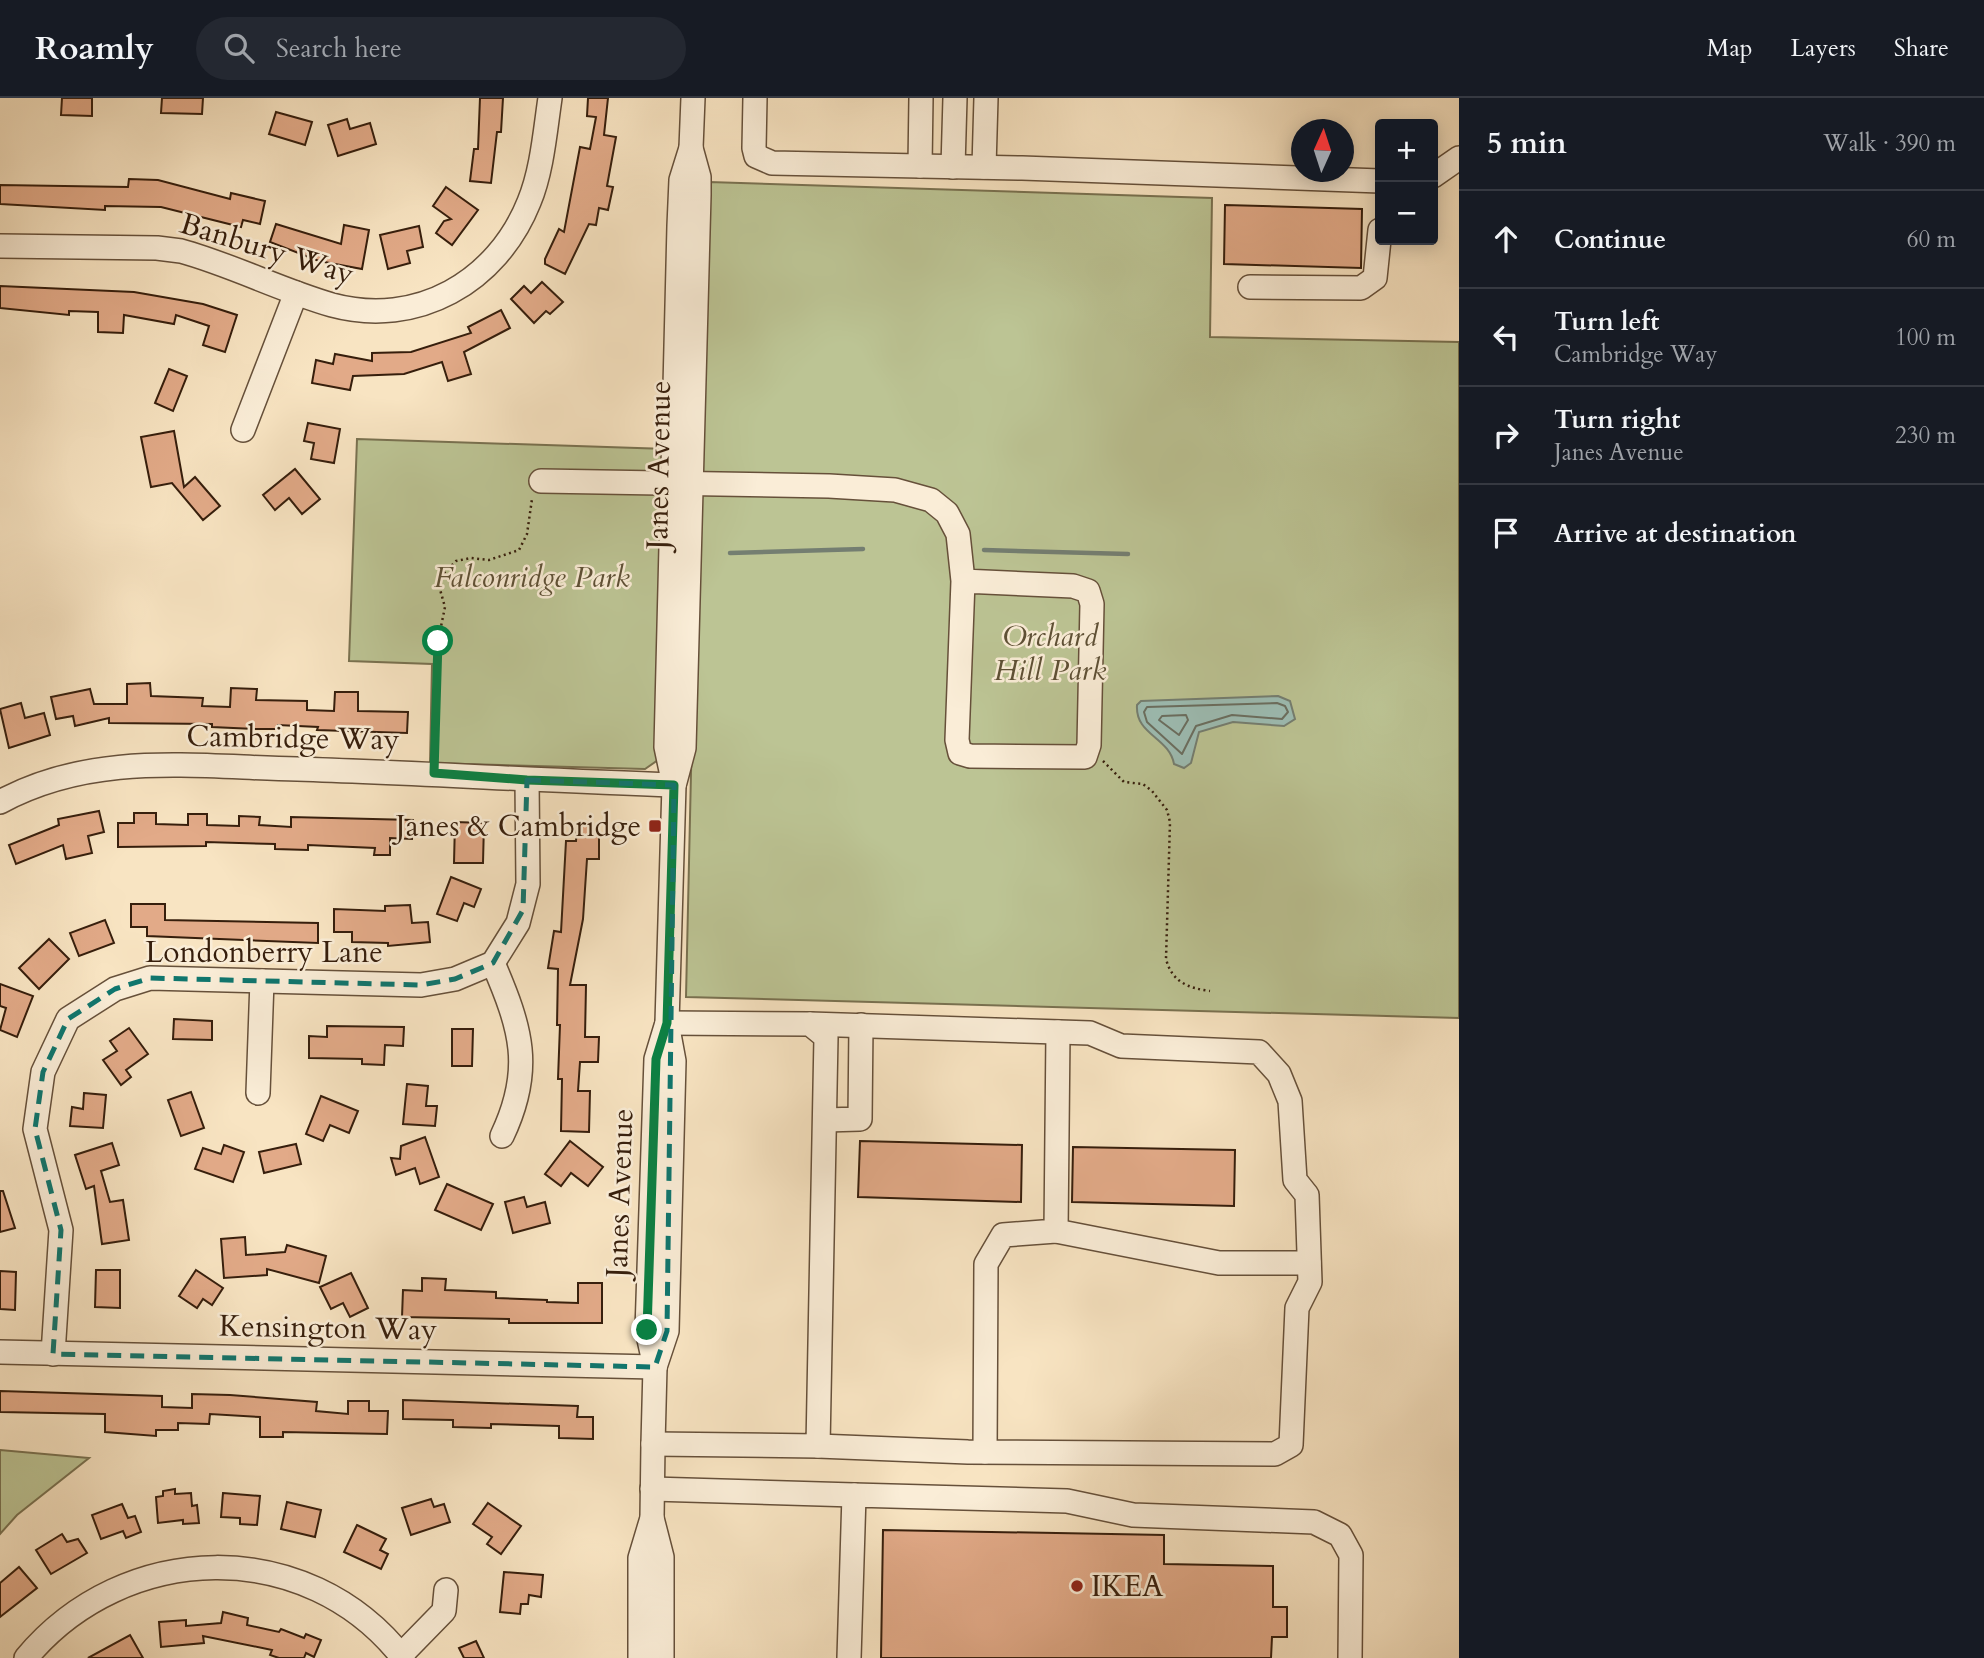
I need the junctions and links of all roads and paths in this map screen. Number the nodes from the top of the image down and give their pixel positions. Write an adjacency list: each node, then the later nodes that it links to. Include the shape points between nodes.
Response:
1 (550, 98): 16 (street, Banbury Way, via 531,199 511,238 486,270 431,301 392,310 352,309)
2 (693, 98): 18 (street, Janes Avenue, via 691,148 681,180)
3 (755, 98): 8 (street, via 754,149 761,160)
4 (920, 98): 8 (street)
5 (955, 98): 9 (street)
6 (986, 98): 10 (street)
7 (1459, 158): 11 (street)
8 (920, 166): 9 (street)
9 (953, 167): 10 (street)
10 (984, 167): 12 (street)
11 (1438, 173)
12 (1375, 181)
13 (1378, 245): 15 (street, via 1375,278 1362,288)
14 (0, 246): 16 (street, Banbury Way, via 181,251)
15 (1250, 287)
16 (296, 293): 17 (street)
17 (243, 430)
18 (681, 484): 19 (street); 20 (street, via 895,490 931,500 947,513 958,534); 24 (street, Janes Avenue, via 684,748)
19 (536, 490): 22 (path, via 519,550 489,560 456,561 441,576 445,607 438,641)
20 (963, 581): 20 (street, via 960,752 970,756 1085,757 1093,604 1088,591 1073,586)
21 (1101, 758): 28 (path, via 1124,782 1143,784 1152,791 1167,810 1166,959 1169,970 1186,986)
22 (434, 773): 23 (street, Cambridge Way); 25 (street, Cambridge Way, via 114,766 60,776)
23 (527, 780): 24 (street, Cambridge Way); 26 (street, via 526,898 519,923)
24 (674, 785): 29 (street, Janes Avenue)
25 (0, 802)
26 (493, 963): 27 (street, Londonberry Lane, via 455,979 421,985); 35 (street, via 515,1012 522,1054 515,1108)
27 (262, 981): 33 (street); 39 (street, Londonberry Lane, via 136,980 68,1019 49,1054 35,1114 38,1144 61,1230)
28 (1210, 991)
29 (667, 1023): 30 (street); 40 (street, Janes Avenue, via 656,1059 647,1330)
30 (810, 1024): 31 (street); 34 (street, via 826,1037)
31 (861, 1025): 32 (street); 34 (street, via 860,1119)
32 (1058, 1032): 36 (street); 37 (street, via 1090,1033 1121,1046 1259,1052 1279,1074 1290,1101 1295,1180 1307,1195)
33 (258, 1093)
34 (824, 1120): 42 (street)
35 (502, 1136)
36 (1056, 1231): 37 (street, via 1219,1263); 43 (street, via 1003,1235 986,1264)
37 (1309, 1263): 43 (street, via 1310,1282 1297,1308 1291,1444 1275,1454)
38 (0, 1352): 39 (street, Kensington Way)
39 (53, 1354): 40 (street, Kensington Way)
40 (655, 1367): 41 (street, Janes Avenue)
41 (653, 1444): 42 (street); 44 (street, Janes Avenue)
42 (818, 1446): 43 (street)
43 (985, 1452)
44 (652, 1489): 45 (street); 46 (street, Janes Avenue)
45 (854, 1495): 52 (street); 53 (street, via 1067,1501 1133,1515 1314,1522 1340,1535 1351,1555)
46 (652, 1518): 50 (street, Janes Avenue, via 640,1558); 51 (street, Janes Avenue, via 662,1557)
47 (446, 1590): 48 (street, via 444,1611)
48 (402, 1656): 49 (street, via 342,1600 280,1576 227,1567 145,1577 114,1590 51,1630)
49 (26, 1658)
50 (640, 1658)
51 (662, 1658)
52 (849, 1658)
53 (1350, 1658)

